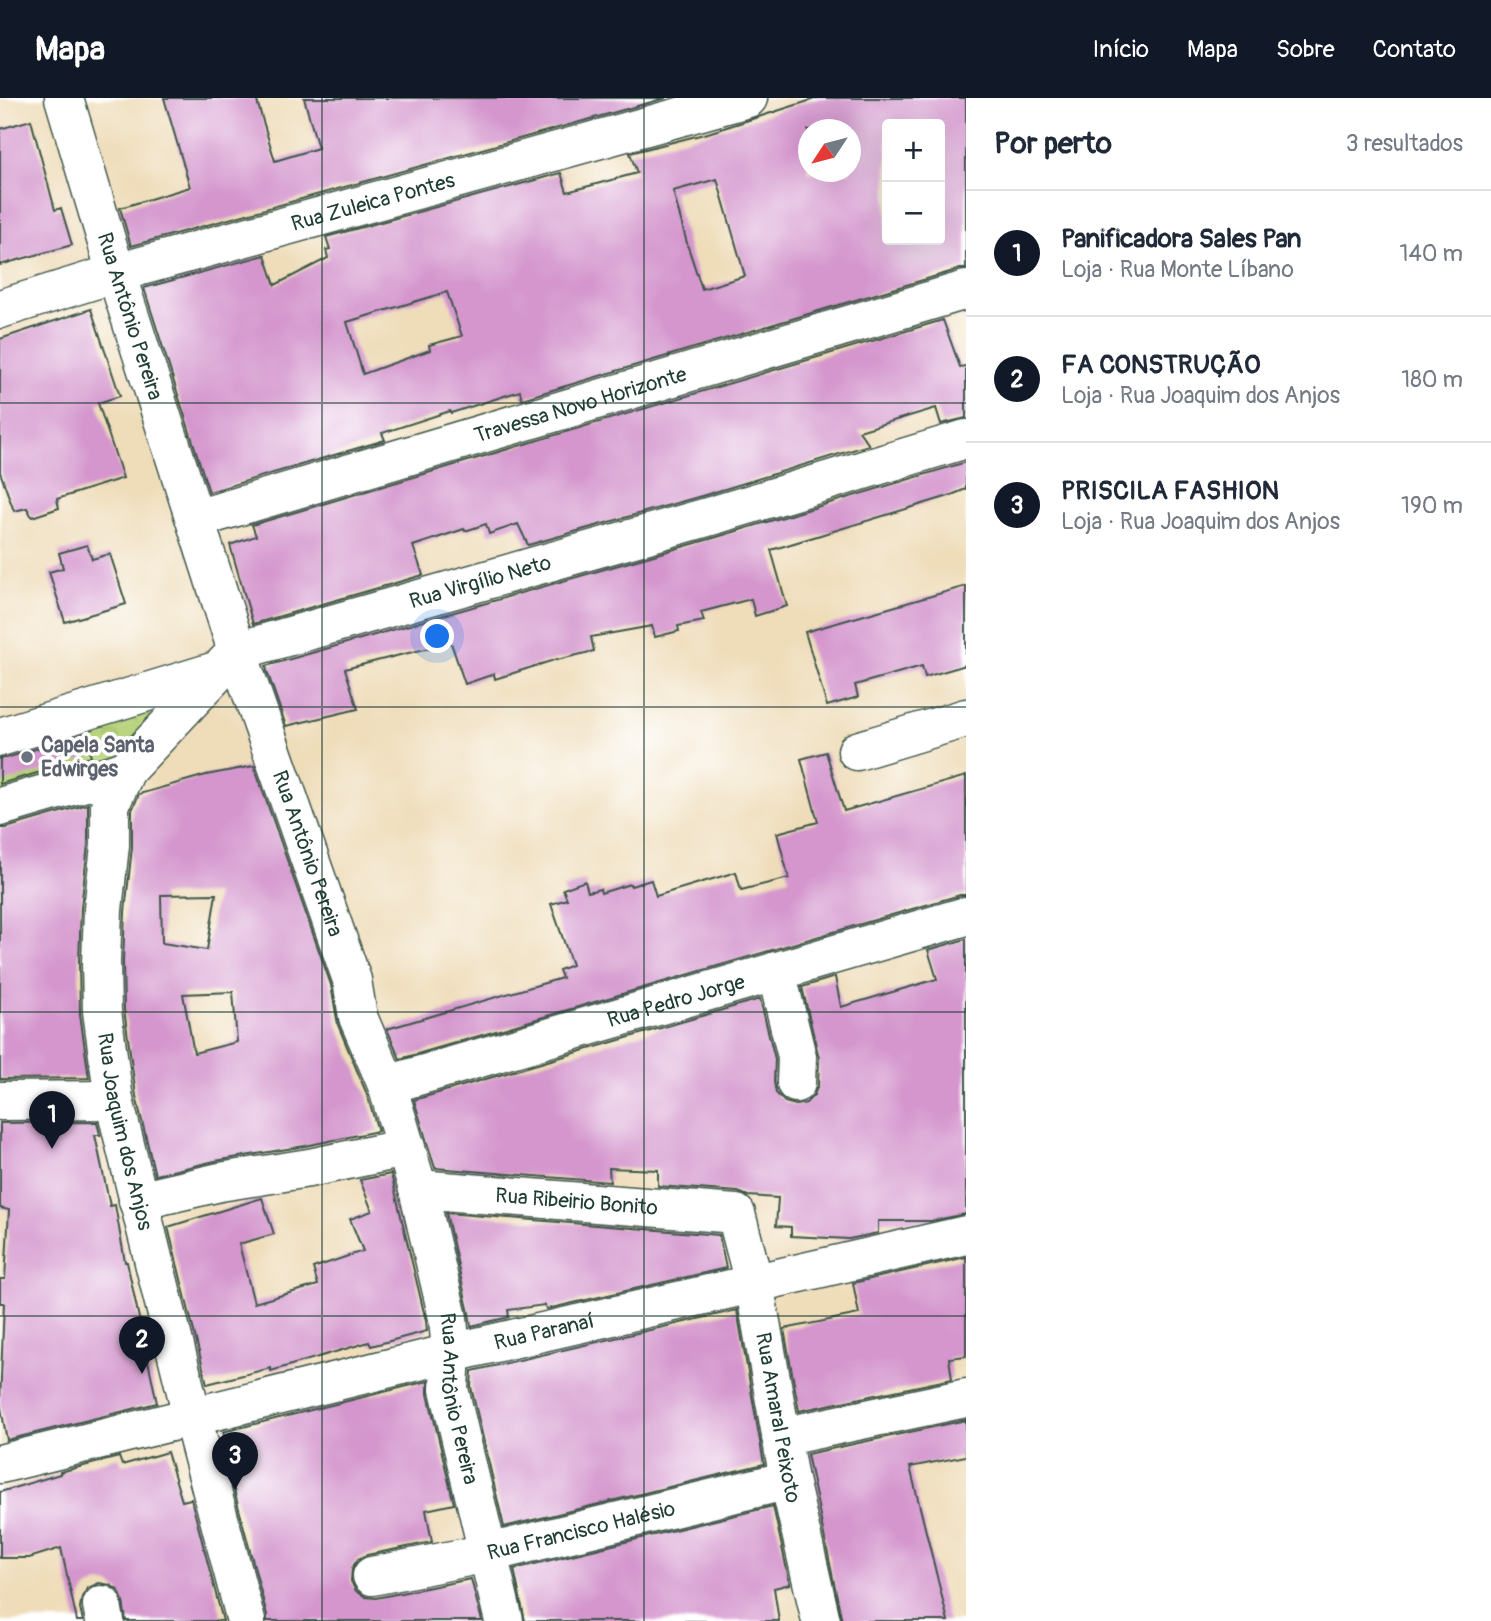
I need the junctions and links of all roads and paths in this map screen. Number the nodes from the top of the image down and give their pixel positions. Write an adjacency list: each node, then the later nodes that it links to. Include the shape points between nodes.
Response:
1 (64, 98): 3 (street, Rua Antônio Pereira)
2 (748, 98): 3 (street, Rua Zuleica Pontes)
3 (116, 273): 5 (street, Rua Zuleica Pontes); 7 (street, Rua Antônio Pereira)
4 (966, 290): 7 (street, Travessa Novo Horizonte)
5 (0, 309)
6 (966, 439): 8 (street, Rua Virgílio Neto)
7 (196, 519): 8 (street, Rua Antônio Pereira)
8 (228, 661): 10 (street, Rua Virgílio Neto); 12 (street, Rua Joaquim dos Anjos); 17 (street, Rua Antônio Pereira, via 352,980 358,1017)
9 (966, 718): 11 (street)
10 (0, 737)
11 (857, 751)
12 (126, 770): 13 (street); 18 (street, Rua Joaquim dos Anjos, via 110,805 101,961 102,1011)
13 (0, 807)
14 (966, 916): 15 (street, Rua Pedro Jorge)
15 (776, 971): 16 (street, via 797,1057); 17 (street, Rua Pedro Jorge)
16 (796, 1083)
17 (387, 1085): 20 (street, Rua Antônio Pereira)
18 (114, 1100): 19 (street); 22 (street, Rua Joaquim dos Anjos)
19 (0, 1101)
20 (406, 1148): 21 (street, Rua Antônio Pereira); 22 (street)
21 (418, 1189): 23 (street, Rua Ribeirio Bonito); 26 (street, Rua Antônio Pereira, via 448,1318)
22 (138, 1201): 28 (street, Rua Joaquim dos Anjos)
23 (736, 1214): 25 (street, Rua Amaral Peixoto)
24 (966, 1235): 25 (street, Rua Paranaí)
25 (754, 1283): 26 (street, Rua Paranaí); 29 (street, Rua Amaral Peixoto)
26 (451, 1353): 28 (street, Rua Paranaí); 32 (street, Rua Antônio Pereira, via 449,1389)
27 (966, 1398): 29 (street)
28 (192, 1416): 30 (street, Rua Paranaí); 34 (street, Rua Joaquim dos Anjos)
29 (781, 1437): 31 (street, Rua Amaral Peixoto)
30 (0, 1464)
31 (789, 1480): 32 (street, Rua Francisco Halésio); 36 (street, Rua Amaral Peixoto)
32 (488, 1553): 33 (street, Rua Francisco Halésio); 35 (street, Rua Antônio Pereira)
33 (372, 1576)
34 (246, 1621)
35 (504, 1621)
36 (821, 1621)

